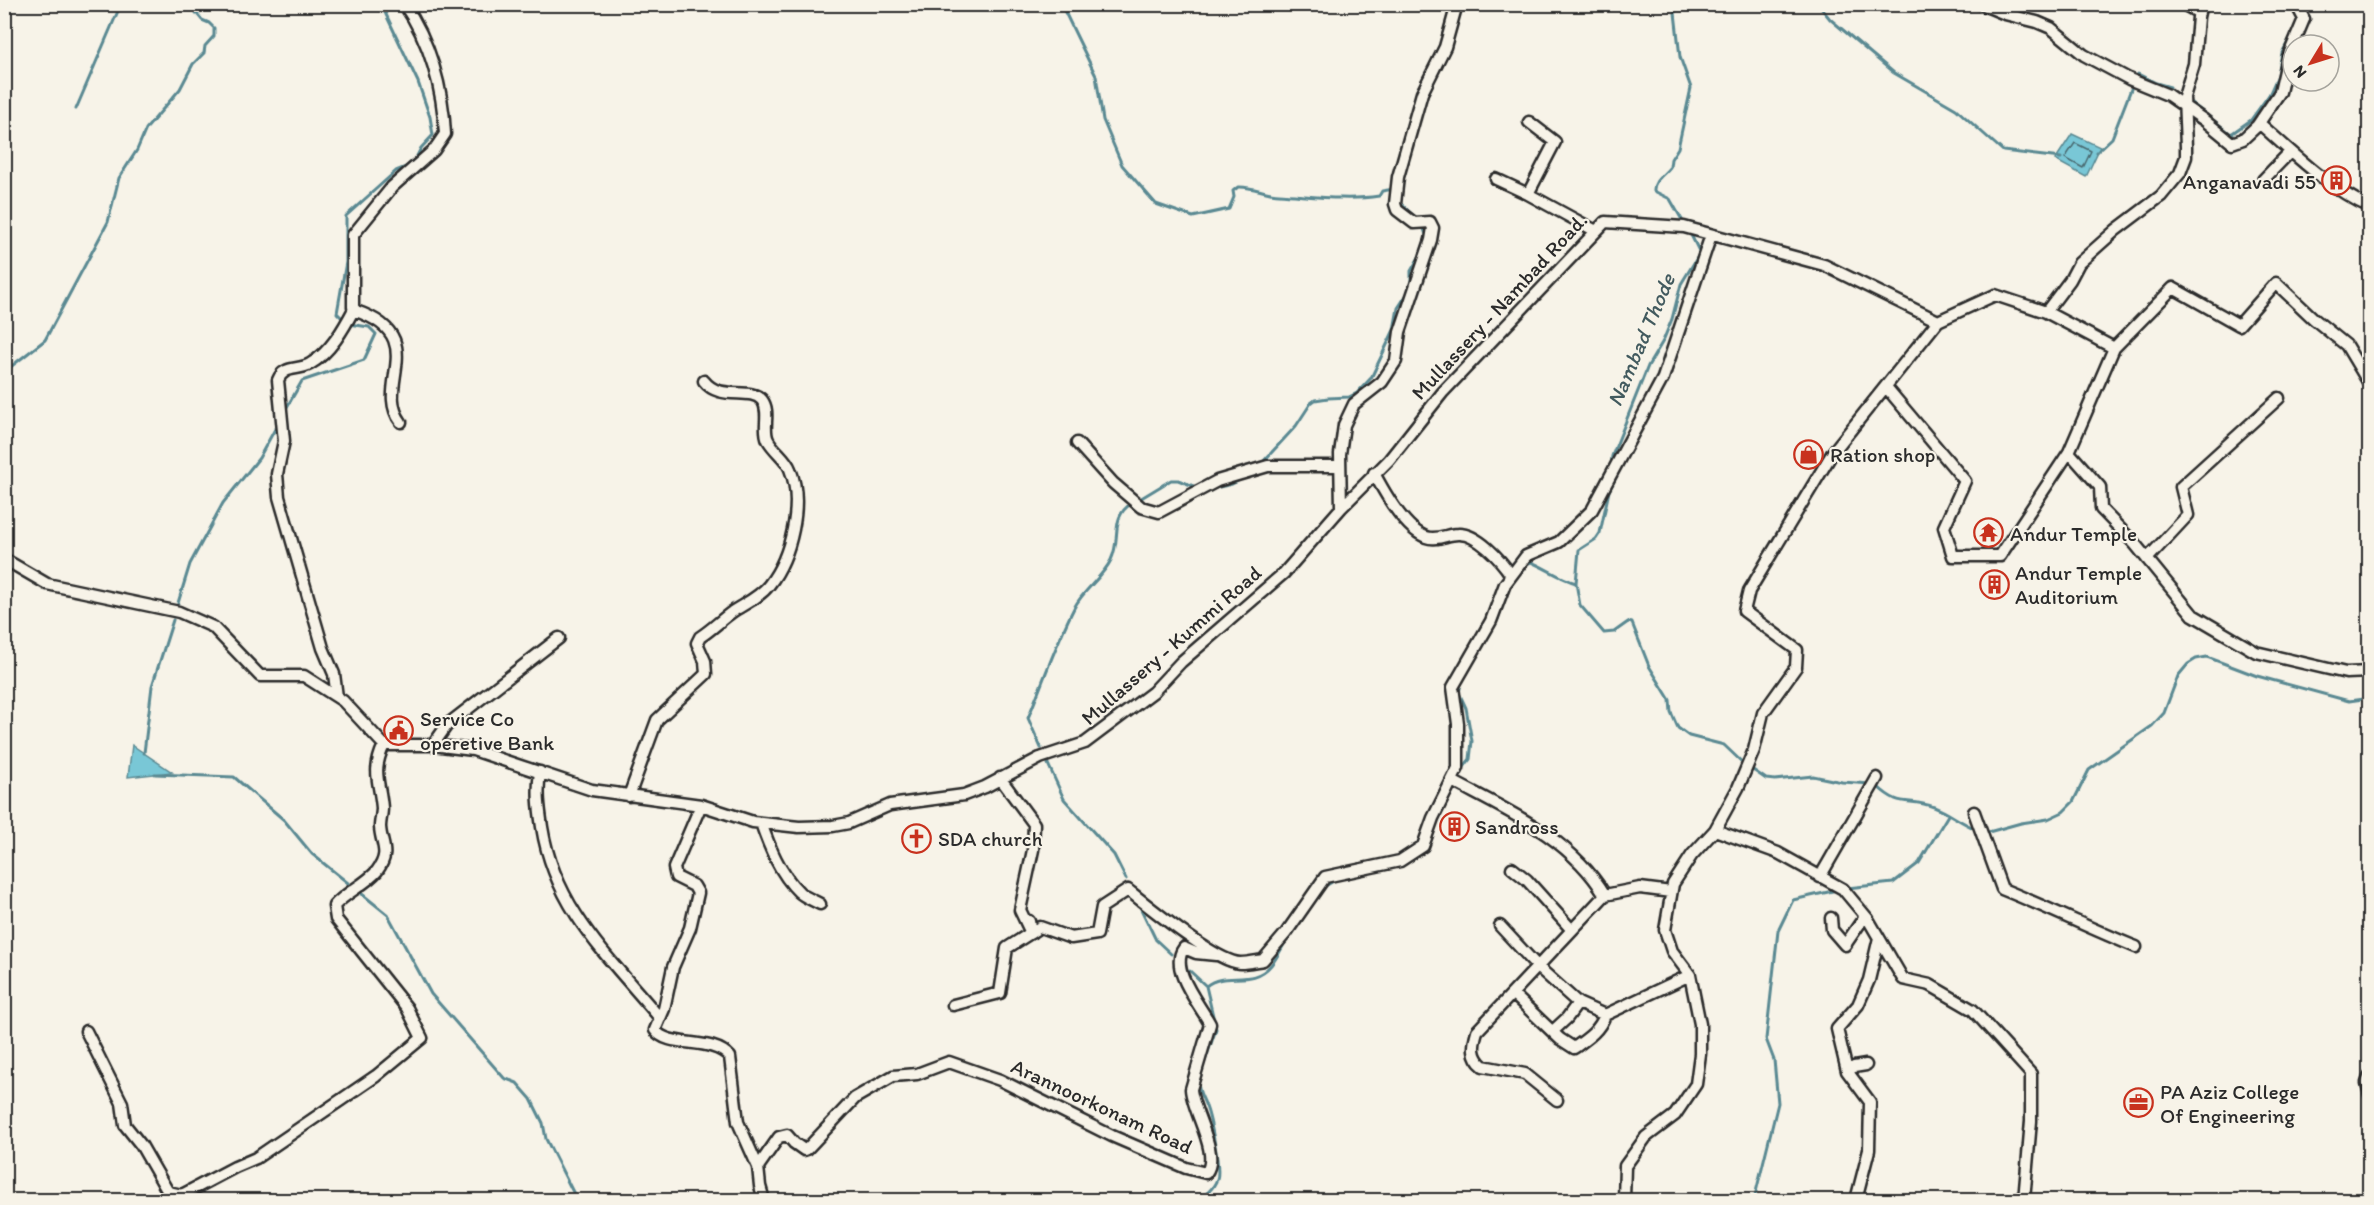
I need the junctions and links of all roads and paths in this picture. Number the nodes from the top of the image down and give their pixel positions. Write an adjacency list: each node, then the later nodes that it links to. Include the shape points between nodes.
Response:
1 (404, 4): 17 (street, via 431,59 445,134 434,150 392,187 353,235)
2 (1457, 4): 28 (street, via 1445,47 1422,93 1398,177 1395,204 1410,221 1430,222 1433,228 1400,332 1396,361 1382,382 1363,395 1348,415)
3 (1982, 4): 7 (street, via 2051,28 2084,55)
4 (2183, 4): 6 (street)
5 (2296, 4): 9 (street, via 2304,19 2288,57 2282,88)
6 (2200, 9): 7 (street, via 2194,64)
7 (2184, 105): 9 (street, via 2232,143 2243,139); 18 (street, via 2186,157 2180,173 2160,196 2079,263)
8 (1529, 122): 13 (street, via 1555,142)
9 (2259, 123): 10 (street)
10 (2290, 152): 12 (street); 14 (street)
11 (1496, 179): 13 (street)
12 (2263, 180)
13 (1528, 194): 15 (street)
14 (2370, 207)
15 (1596, 231): 16 (street, Mullassery - Nambad Road., via 1605,222 1684,227); 29 (street, Mullassery - Nambad Road., via 1443,392)
16 (1711, 235): 19 (street, Mullassery - Nambad Road., via 1824,265); 33 (street, Arannoorkonam Road, via 1663,378 1592,510 1559,542 1526,556)
17 (354, 305): 25 (street, via 384,326 395,341 392,402); 36 (street, via 339,335 323,354 309,365 285,371 278,380 285,441 277,474 279,497 334,674)
18 (2046, 312): 19 (street, via 1995,295); 20 (street)
19 (1938, 321): 23 (street)
20 (2114, 348): 22 (street, via 2173,288 2239,325 2276,284 2346,345); 27 (street)
21 (704, 381): 43 (street, via 724,393 753,394 762,400 767,438 789,466 796,492 793,535 768,587 700,638 697,643 706,674 657,720)
22 (2370, 385)
23 (1886, 387): 27 (street, via 1965,481 1944,527 1953,556 2000,556); 47 (street, via 1833,452 1749,591 1744,611 1797,650 1796,667 1763,713 1748,767)
24 (2279, 398): 32 (street, via 2181,487 2188,515)
25 (401, 422)
26 (1077, 442): 28 (street, via 1113,483 1141,507 1159,512 1216,481 1268,466)
27 (2069, 452): 32 (street, via 2100,487 2101,509)
28 (1340, 465): 30 (street)
29 (1374, 473): 30 (street, Mullassery - Nambad Road.); 33 (street, via 1389,499 1421,535 1470,535 1502,562)
30 (1341, 507): 40 (street, Mullassery - Kummi Road, via 1284,573 1181,662 1153,692 1085,744 1040,758)
31 (4, 559): 36 (street, via 47,584 179,612 213,627 260,676 303,676)
32 (2148, 559): 35 (street, via 2193,615 2256,652 2346,674)
33 (1511, 575): 42 (street, Arannoorkonam Road, via 1491,621 1453,687 1458,768)
34 (559, 638): 38 (street, via 447,725)
35 (2370, 672)
36 (337, 697): 37 (street)
37 (384, 745): 38 (street, Mullassery - Kummi Road); 76 (street, via 377,760 377,783 382,809 380,829 386,849 377,870 334,906 336,920 407,1008 422,1038 376,1076 256,1158 183,1195)
38 (433, 746): 39 (street, Mullassery - Kummi Road, via 481,752)
39 (540, 772): 43 (street, Mullassery - Kummi Road, via 592,790); 67 (street, via 537,794 546,851 557,881 577,920)
40 (1000, 778): 46 (street, Mullassery - Kummi Road, via 964,795 890,805 849,823 799,827); 56 (street, via 1034,824 1033,850 1020,910)
41 (1877, 778): 49 (street)
42 (1452, 781): 51 (street, via 1533,824 1575,857); 60 (street, Arannoorkonam Road, via 1423,846 1400,861 1325,877 1263,960 1239,963)
43 (629, 796): 44 (street, Mullassery - Kummi Road)
44 (701, 805): 46 (street, Mullassery - Kummi Road); 67 (street, via 674,868 676,877 694,886 698,893)
45 (1974, 812): 59 (street, via 2002,889)
46 (761, 823): 52 (street, via 786,876 799,893)
47 (1715, 830): 49 (street, via 1778,853); 50 (street, via 1692,855)
48 (1512, 868): 57 (street)
49 (1820, 877): 53 (street, via 1843,889)
50 (1671, 892): 51 (street, via 1640,888); 62 (street, via 1665,930 1672,951)
51 (1605, 895): 57 (street)
52 (820, 904)
53 (1865, 916): 54 (street, via 1845,945 1832,930); 58 (street)
54 (1831, 918)
55 (1500, 926): 61 (street)
56 (1030, 927): 60 (street, Arannoorkonam Road, via 1071,938 1097,934 1102,907 1128,890); 65 (street, via 1008,948 1000,993)
57 (1572, 928): 61 (street)
58 (1879, 938): 71 (street, via 1869,980 1858,1005 1837,1029); 81 (street, via 1903,980 1930,985 1973,1010 2031,1074)
59 (2136, 946)
60 (1219, 955): 75 (street, Arannoorkonam Road, via 1184,948 1179,958 1186,988 1210,1024 1191,1089 1209,1154 1210,1167 1206,1173 1112,1136 1000,1080 949,1062 918,1074 893,1076 855,1098 807,1149 787,1135 779,1137)
61 (1538, 968): 63 (street); 64 (street)
62 (1690, 975): 66 (street); 79 (street, via 1700,1024 1696,1084 1675,1115 1646,1137 1625,1166)
63 (1513, 994): 68 (street); 74 (street, via 1478,1031 1474,1054 1483,1066 1525,1074)
64 (1578, 1003): 66 (street); 68 (street)
65 (953, 1005)
66 (1605, 1015): 68 (street, via 1591,1037 1574,1048)
67 (659, 1017): 75 (street, via 655,1030 658,1034 706,1044 730,1057 738,1122)
68 (1553, 1030)
69 (86, 1031): 76 (street, via 122,1103 125,1125 168,1192)
70 (1866, 1065): 71 (street)
71 (1847, 1071): 80 (street, via 1870,1102 1869,1150)
72 (2370, 1075): 73 (street)
73 (2370, 1095)
74 (1557, 1100)
75 (758, 1167): 78 (street)
76 (177, 1194): 77 (street)
77 (165, 1200)
78 (764, 1200)
79 (1624, 1200)
80 (1856, 1200)
81 (2024, 1200)

